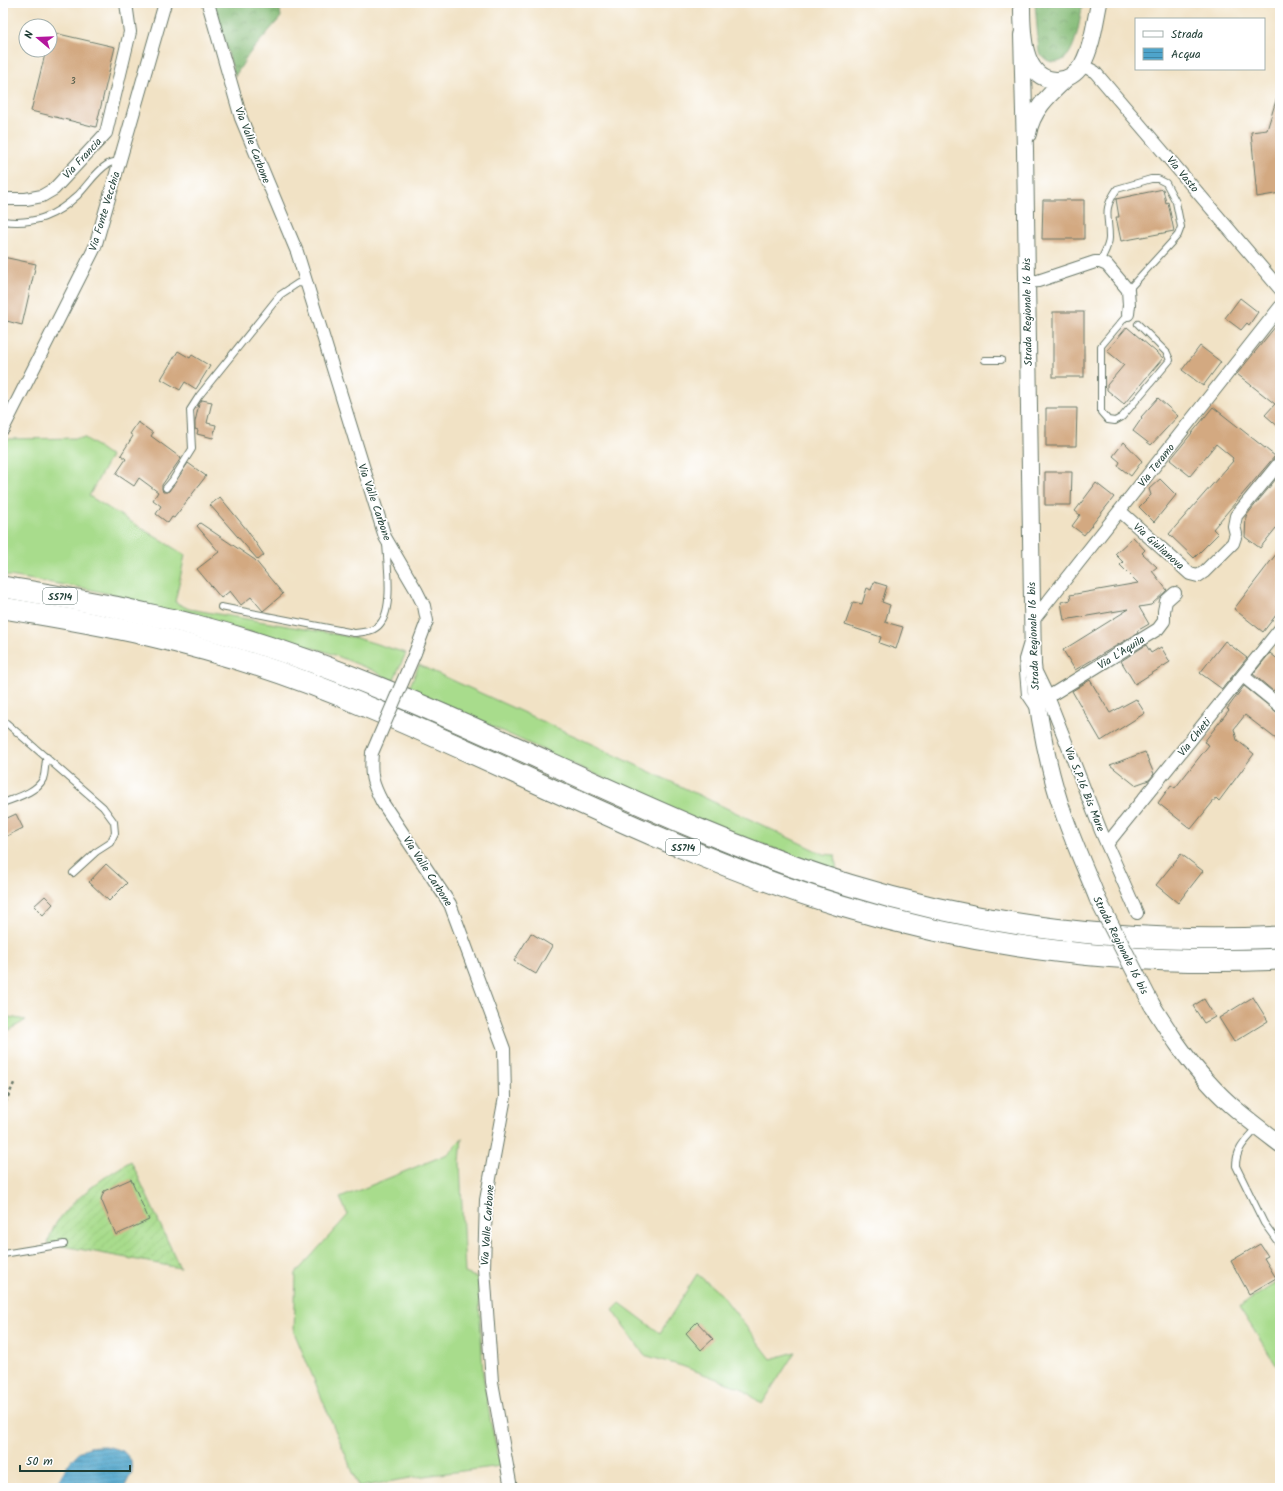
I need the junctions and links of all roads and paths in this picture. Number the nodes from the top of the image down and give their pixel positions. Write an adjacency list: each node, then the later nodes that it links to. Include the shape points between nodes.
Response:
1 (126, 3): 11 (street, Via Francia, via 130,32 106,132 54,189 42,196 26,199)
2 (165, 3): 10 (street, Via Fonte Vecchia)
3 (208, 3): 15 (street, Via Valle Carbone, via 241,118 297,252)
4 (1022, 3): 6 (main road)
5 (1099, 3): 7 (main road, via 1091,40)
6 (1022, 35): 8 (main road, via 1026,54 1039,75 1056,80); 9 (main road, Strada Regionale 16 bis)
7 (1082, 65): 8 (main road, Strada Regionale 16 bis); 16 (street, Via Vasto, via 1095,72)
8 (1066, 79): 9 (main road, Strada Regionale 16 bis, via 1042,102 1029,130)
9 (1025, 150): 14 (main road, Strada Regionale 16 bis)
10 (120, 161): 12 (lane, via 109,163 78,195 57,212 40,220); 23 (street, Via Fonte Vecchia, via 96,247)
11 (3, 198)
12 (3, 222)
13 (1100, 262): 14 (street, via 1038,282); 17 (street, via 1107,265); 17 (lane, via 1109,240 1109,200 1117,189 1151,179 1166,183 1176,202 1181,227 1178,235)
14 (1027, 282): 32 (main road, Strada Regionale 16 bis)
15 (307, 284): 25 (lane, via 298,283 280,295 199,396 190,410 192,449); 27 (street, Via Valle Carbone)
16 (1280, 288)
17 (1128, 290): 19 (street)
18 (1280, 307): 26 (street, Via Teramo)
19 (1128, 314): 20 (lane, via 1101,346 1101,412 1108,420 1115,421 1122,417 1170,360 1168,353)
20 (1138, 324)
21 (985, 360): 22 (lane)
22 (1001, 360)
23 (3, 429)
24 (1280, 462): 26 (street, Via Giulianova, via 1236,516 1233,543 1198,576 1190,574)
25 (166, 488)
26 (1120, 511): 32 (street, Via Teramo)
27 (385, 537): 30 (lane, via 388,609 380,625 369,632 354,633); 54 (street, Via Valle Carbone, bridge, via 416,590 424,606 427,621 372,753 371,771 374,786 450,904 504,1049 505,1097 486,1200 484,1268 492,1382)
28 (3, 587): 45 (highway, SS714, via 66,597 193,624 286,653 418,704 702,831 773,860 854,887 938,909 1086,933 1192,939)
29 (1175, 593): 36 (street, Via L'Aquila, via 1166,601 1164,620 1158,629)
30 (221, 607)
31 (3, 608): 46 (highway, SS714, via 146,635 216,653 287,676 385,714 692,851 779,885 878,916 973,938 1101,956 1228,961)
32 (1032, 625): 34 (main road, Strada Regionale 16 bis); 38 (lane, via 1022,659 1025,695)
33 (1280, 629): 35 (street, Via Chieti)
34 (1033, 665): 36 (street, Via S.P.16 Bis Mare); 38 (main road, Strada Regionale 16 bis)
35 (1243, 676): 37 (street); 42 (street, Via Chieti)
36 (1048, 697): 42 (street, Via S.P.16 Bis Mare)
37 (1280, 706)
38 (1040, 718): 49 (main road, Strada Regionale 16 bis, bridge, via 1044,743 1064,814 1098,900 1152,1005 1185,1055 1207,1082 1230,1105)
39 (3, 720): 40 (lane)
40 (47, 758): 41 (lane, via 46,771 39,784); 43 (lane, via 103,807 114,822 115,833 110,843)
41 (3, 803)
42 (1107, 844): 44 (street, Via S.P.16 Bis Mare)
43 (73, 873)
44 (1137, 913)
45 (1280, 938)
46 (1280, 959)
47 (14, 1081): 48 (path)
48 (3, 1108)
49 (1258, 1127): 50 (main road, Strada Regionale 16 bis); 52 (lane, via 1241,1146 1236,1156 1236,1166 1264,1223)
50 (1280, 1144)
51 (64, 1244): 53 (lane)
52 (1280, 1245)
53 (3, 1254)
54 (512, 1488)

